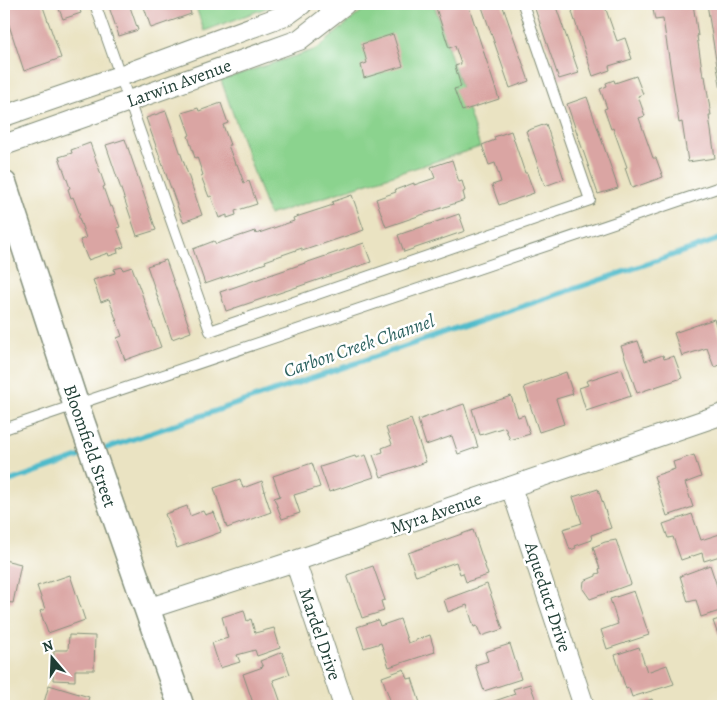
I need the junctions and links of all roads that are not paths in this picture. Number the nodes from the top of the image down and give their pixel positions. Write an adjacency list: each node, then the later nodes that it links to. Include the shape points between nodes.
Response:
1 (95, 4): 5 (lane)
2 (302, 4): 5 (street, Larwin Avenue, via 288,14)
3 (345, 4): 6 (street, Larwin Avenue, via 299,40)
4 (523, 4): 6 (lane, via 590,200 210,331)
5 (120, 76): 6 (lane); 7 (street, Larwin Avenue)
6 (129, 101): 8 (street, Larwin Avenue)
7 (4, 116)
8 (4, 145)
9 (4, 184): 11 (street, Bloomfield Street, via 14,226)
10 (723, 186): 11 (lane)
11 (76, 405): 13 (lane); 16 (street, Bloomfield Street)
12 (723, 416): 14 (street, Myra Avenue)
13 (4, 429)
14 (511, 487): 15 (street, Myra Avenue); 19 (street, Aqueduct Drive)
15 (295, 562): 16 (street, Myra Avenue); 18 (street, Mardel Drive)
16 (147, 609): 17 (street, Bloomfield Street)
17 (181, 706)
18 (344, 706)
19 (584, 706)

